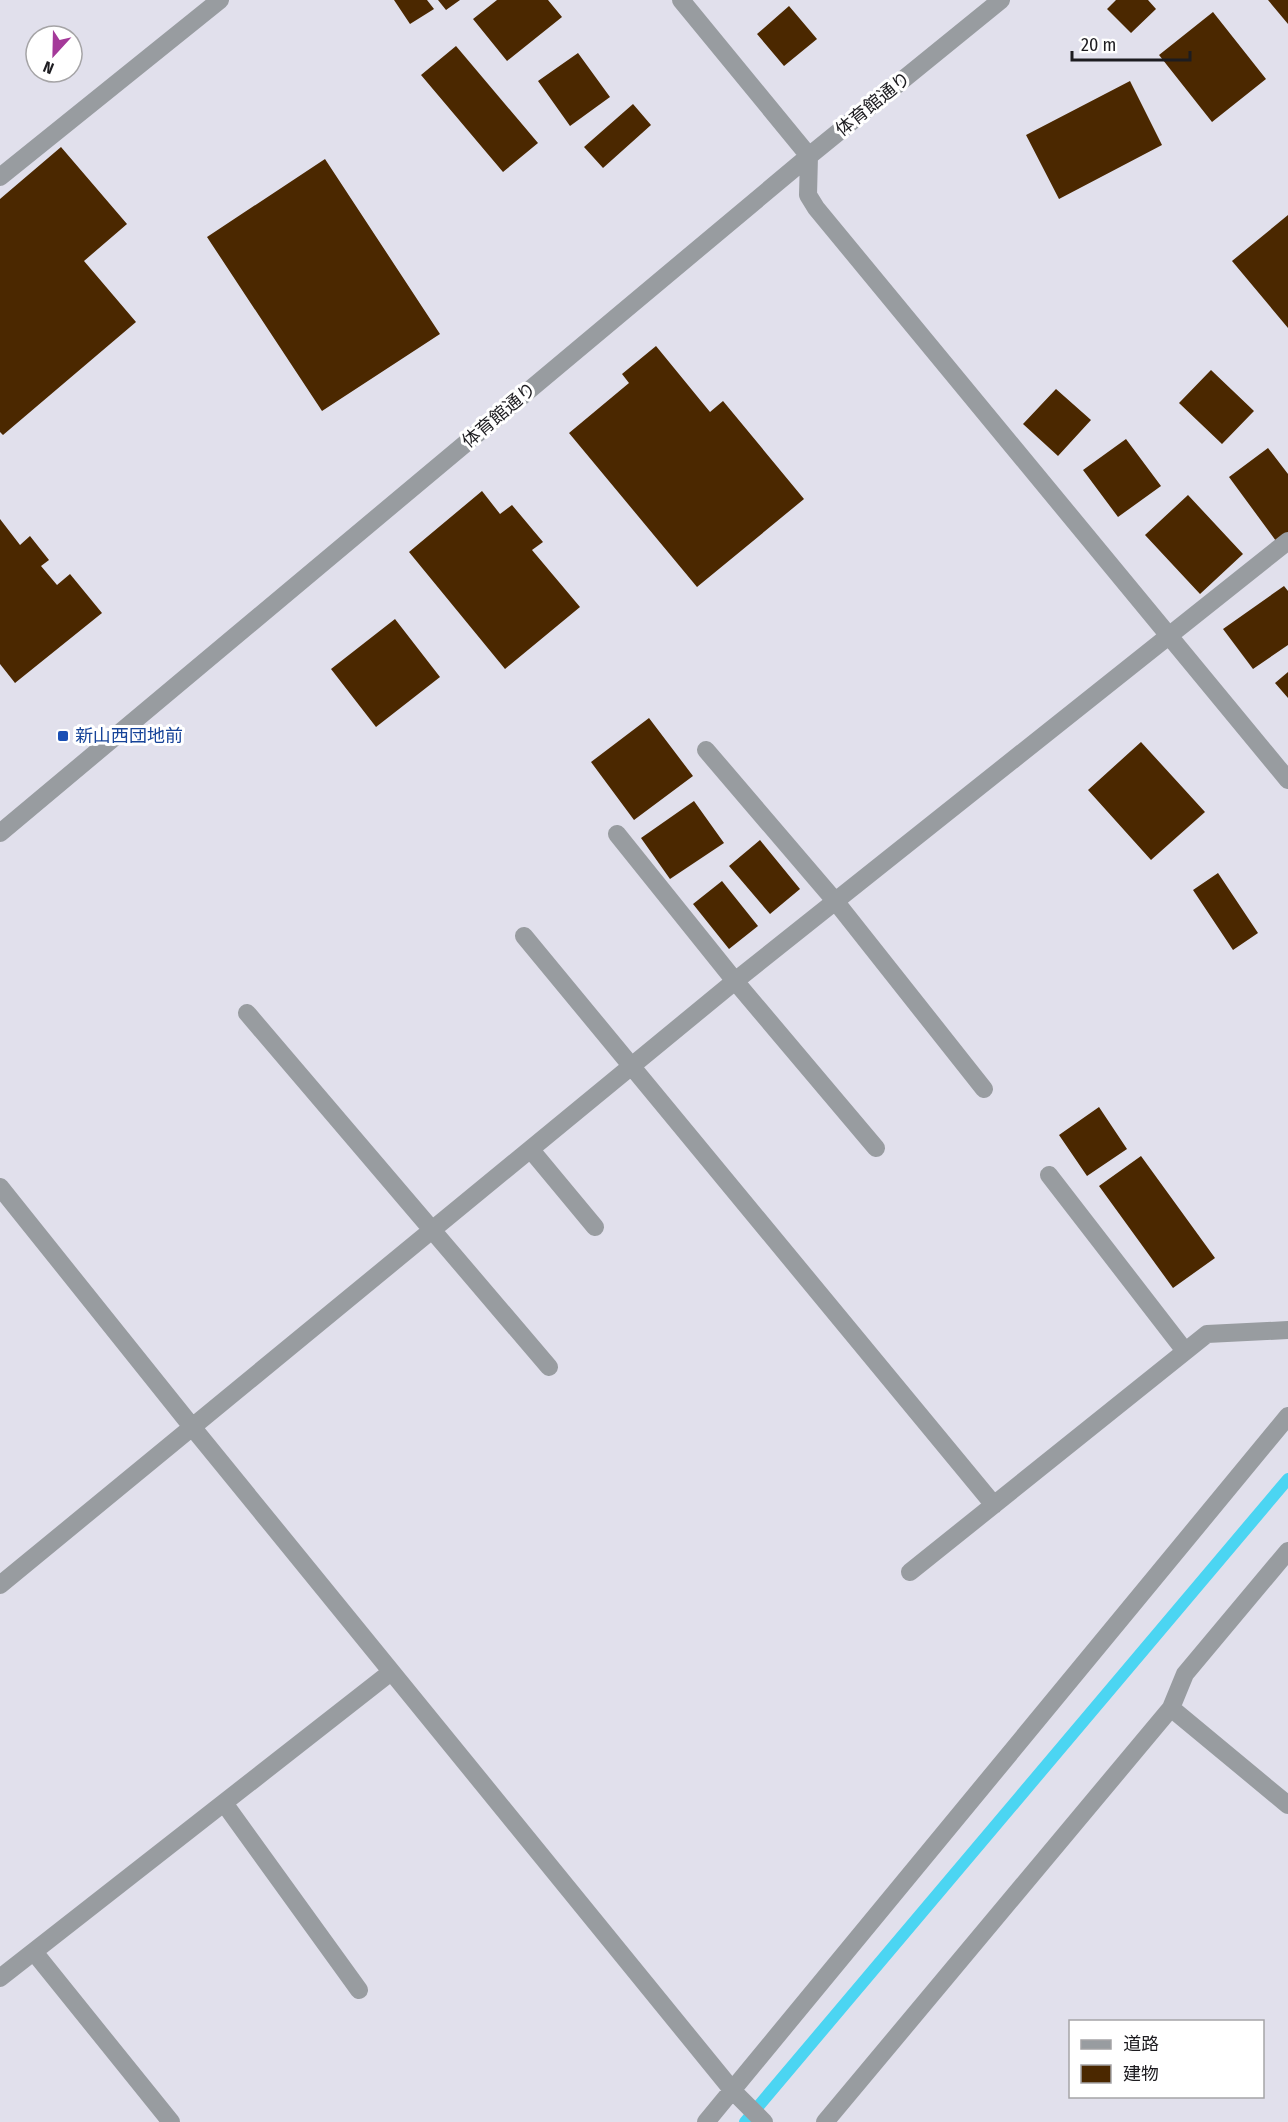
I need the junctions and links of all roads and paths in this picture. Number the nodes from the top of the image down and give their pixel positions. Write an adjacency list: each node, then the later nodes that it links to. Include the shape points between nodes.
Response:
1 (220, 0): 5 (street)
2 (681, 0): 4 (street)
3 (1001, 0): 4 (street, 体育館通り)
4 (809, 156): 7 (street, via 808,195 816,208); 10 (street, 体育館通り)
5 (0, 177)
6 (1288, 541): 7 (street)
7 (1170, 637): 9 (street); 12 (street)
8 (706, 750): 12 (street)
9 (1288, 780)
10 (0, 833)
11 (617, 834): 14 (street)
12 (836, 902): 14 (street); 17 (street)
13 (524, 936): 16 (street)
14 (735, 981): 16 (street); 18 (street)
15 (247, 1013): 23 (street)
16 (633, 1066): 19 (street); 29 (street)
17 (984, 1089)
18 (876, 1148)
19 (531, 1150): 22 (street); 23 (street)
20 (1049, 1175): 25 (street)
21 (0, 1187): 28 (street)
22 (595, 1227)
23 (433, 1231): 26 (street); 28 (street)
24 (1288, 1330): 25 (street, via 1207,1334)
25 (1185, 1351): 29 (street)
26 (549, 1367)
27 (1288, 1416): 40 (street)
28 (193, 1428): 32 (street); 33 (street)
29 (994, 1505): 31 (street)
30 (1288, 1551): 34 (street, via 1185,1674)
31 (910, 1572)
32 (0, 1586)
33 (391, 1672): 35 (street); 40 (street)
34 (1171, 1708): 36 (street); 44 (street)
35 (224, 1803): 37 (street); 39 (street)
36 (1288, 1805)
37 (34, 1952): 38 (street); 41 (street)
38 (0, 1978)
39 (359, 1990)
40 (733, 2091): 42 (street); 43 (street)
41 (171, 2122)
42 (706, 2122)
43 (764, 2122)
44 (825, 2122)

